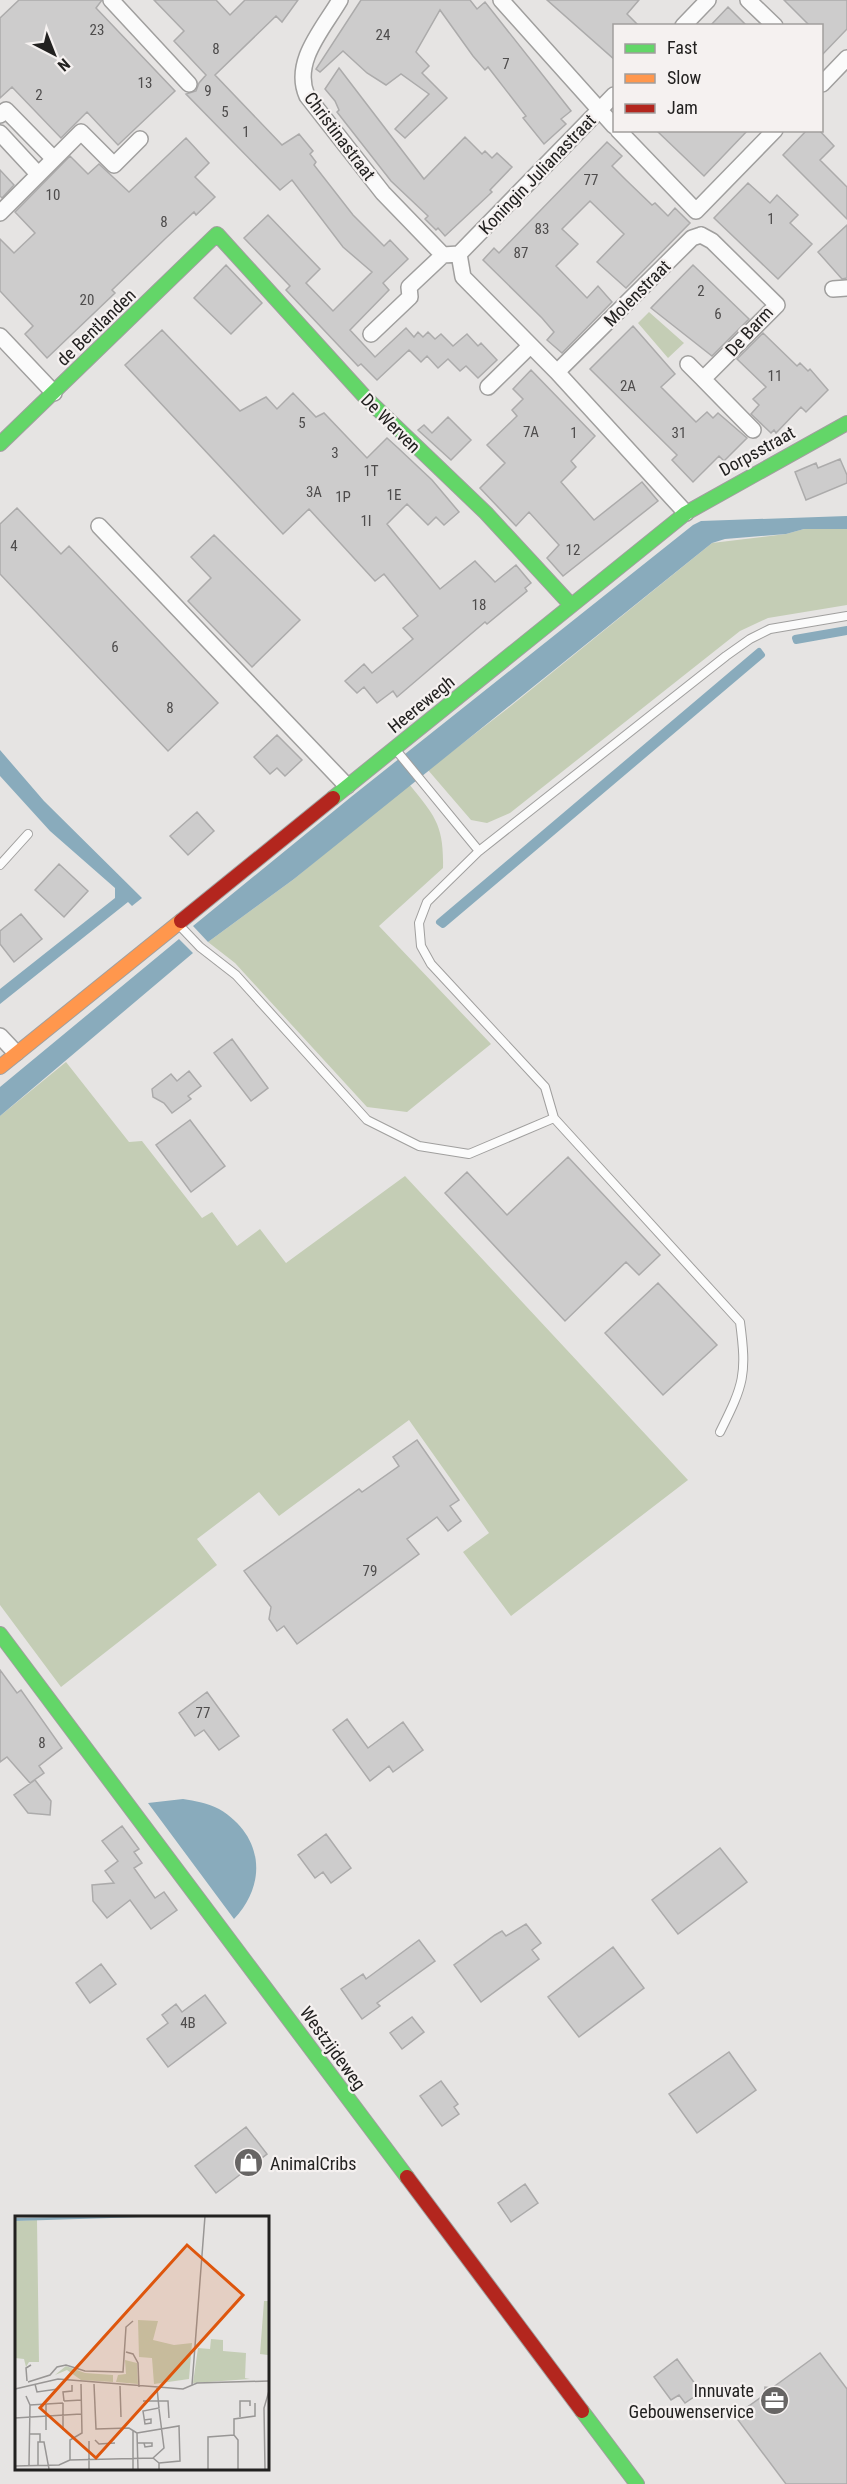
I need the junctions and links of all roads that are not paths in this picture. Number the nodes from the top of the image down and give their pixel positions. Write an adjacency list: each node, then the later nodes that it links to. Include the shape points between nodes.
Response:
1 (111, 0): 10 (street)
2 (340, 0): 26 (street, Christinastraat, via 306,57 302,85 328,126 383,193)
3 (501, 0): 12 (street)
4 (708, 0): 6 (street)
5 (748, 0): 7 (street)
6 (685, 24)
7 (773, 24)
8 (847, 58): 9 (street)
9 (824, 77)
10 (189, 84)
11 (613, 97): 12 (street, Koningin Julianastraat)
12 (599, 110): 14 (street); 25 (street, Koningin Julianastraat)
13 (0, 115): 19 (street, via 6,110)
14 (613, 124)
15 (620, 132): 21 (street)
16 (773, 132): 21 (street)
17 (0, 133): 20 (street)
18 (140, 139): 19 (street, via 114,165 81,132)
19 (53, 158): 20 (street)
20 (38, 174): 22 (street)
21 (696, 211): 24 (street)
22 (0, 213)
23 (217, 234): 34 (street, de Bentlanden); 40 (street, De Werven, via 364,397 486,513)
24 (701, 236): 31 (street, Molenstraat, via 692,238); 32 (street, De Barm, via 712,241 777,305)
25 (459, 254): 26 (street); 29 (street, via 463,277)
26 (443, 255): 27 (street, via 409,287 410,297)
27 (371, 334)
28 (0, 336): 34 (street)
29 (530, 346): 31 (street); 33 (street)
30 (688, 364): 32 (street)
31 (557, 372): 38 (street)
32 (704, 379): 36 (street)
33 (488, 387)
34 (54, 393): 37 (street, de Bentlanden)
35 (847, 423): 38 (street, Dorpsstraat)
36 (753, 430)
37 (0, 444)
38 (686, 513): 40 (street, Heerewegh)
39 (99, 526): 43 (street)
40 (570, 605): 42 (street, Heerewegh)
41 (847, 616): 45 (lane, via 770,629 750,639)
42 (398, 753): 43 (street, Heerewegh); 45 (lane)
43 (347, 786): 47 (street, Heerewegh)
44 (28, 834): 46 (lane)
45 (479, 851): 51 (lane, via 427,902 419,923 421,946 431,964 545,1087)
46 (0, 865)
47 (182, 928): 49 (street, Heerewegh); 51 (lane, via 236,975 367,1120 418,1146 469,1154)
48 (0, 1036): 49 (street)
49 (16, 1053): 50 (street, Heerewegh)
50 (0, 1067)
51 (554, 1118): 52 (lane, via 740,1322 746,1362 740,1393)
52 (720, 1432)
53 (0, 1634): 54 (street, Westzijdeweg)
54 (637, 2484)

